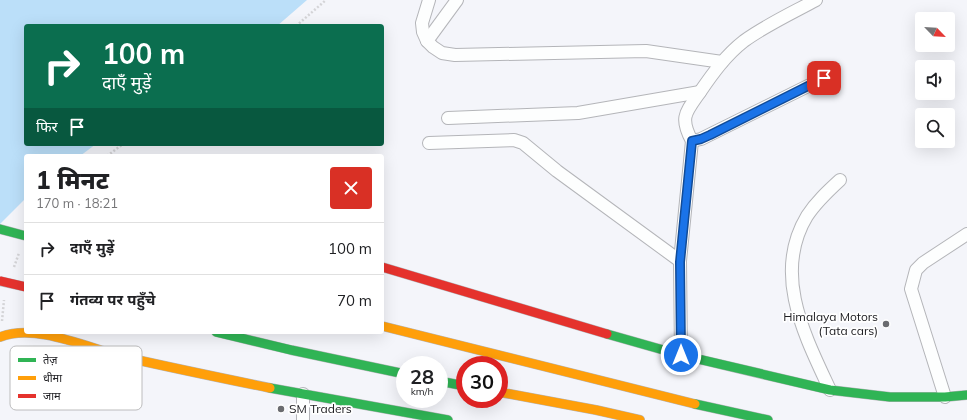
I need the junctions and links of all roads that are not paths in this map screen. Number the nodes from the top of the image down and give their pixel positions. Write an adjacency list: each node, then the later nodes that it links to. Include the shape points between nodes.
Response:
1 (429, 0): 4 (street, via 422,23)
2 (457, 0): 4 (street)
3 (816, 0): 5 (street, via 744,41)
4 (427, 40): 5 (street, via 442,53 455,55 646,51)
5 (722, 62): 7 (street)
6 (824, 78): 9 (street, via 710,135)
7 (700, 92): 8 (street, via 578,114); 9 (street, via 684,119)
8 (448, 118)
9 (692, 141): 15 (street)
10 (430, 143): 15 (street, via 514,140 523,143)
11 (840, 180): 28 (street, via 823,196 808,216 798,234 791,266 794,299 799,318)
12 (0, 229): 14 (main road)
13 (967, 234): 32 (street, via 923,263 916,270 911,289)
14 (24, 235)
15 (680, 262): 25 (street)
16 (384, 268): 25 (main road)
17 (0, 281): 18 (main road, bridge)
18 (24, 287)
19 (384, 326): 37 (main road)
20 (24, 333): 23 (main road)
21 (48, 334): 24 (main road)
22 (224, 334): 27 (main road)
23 (0, 337)
24 (86, 346)
25 (681, 355): 28 (main road)
26 (142, 361): 29 (main road)
27 (396, 372)
28 (830, 390): 32 (main road, via 890,398)
29 (303, 394): 33 (main road); 34 (street)
30 (508, 394): 36 (main road)
31 (967, 396): 32 (main road)
32 (945, 397)
33 (393, 415): 35 (main road)
34 (303, 420)
35 (448, 420)
36 (640, 420)
37 (768, 420)

